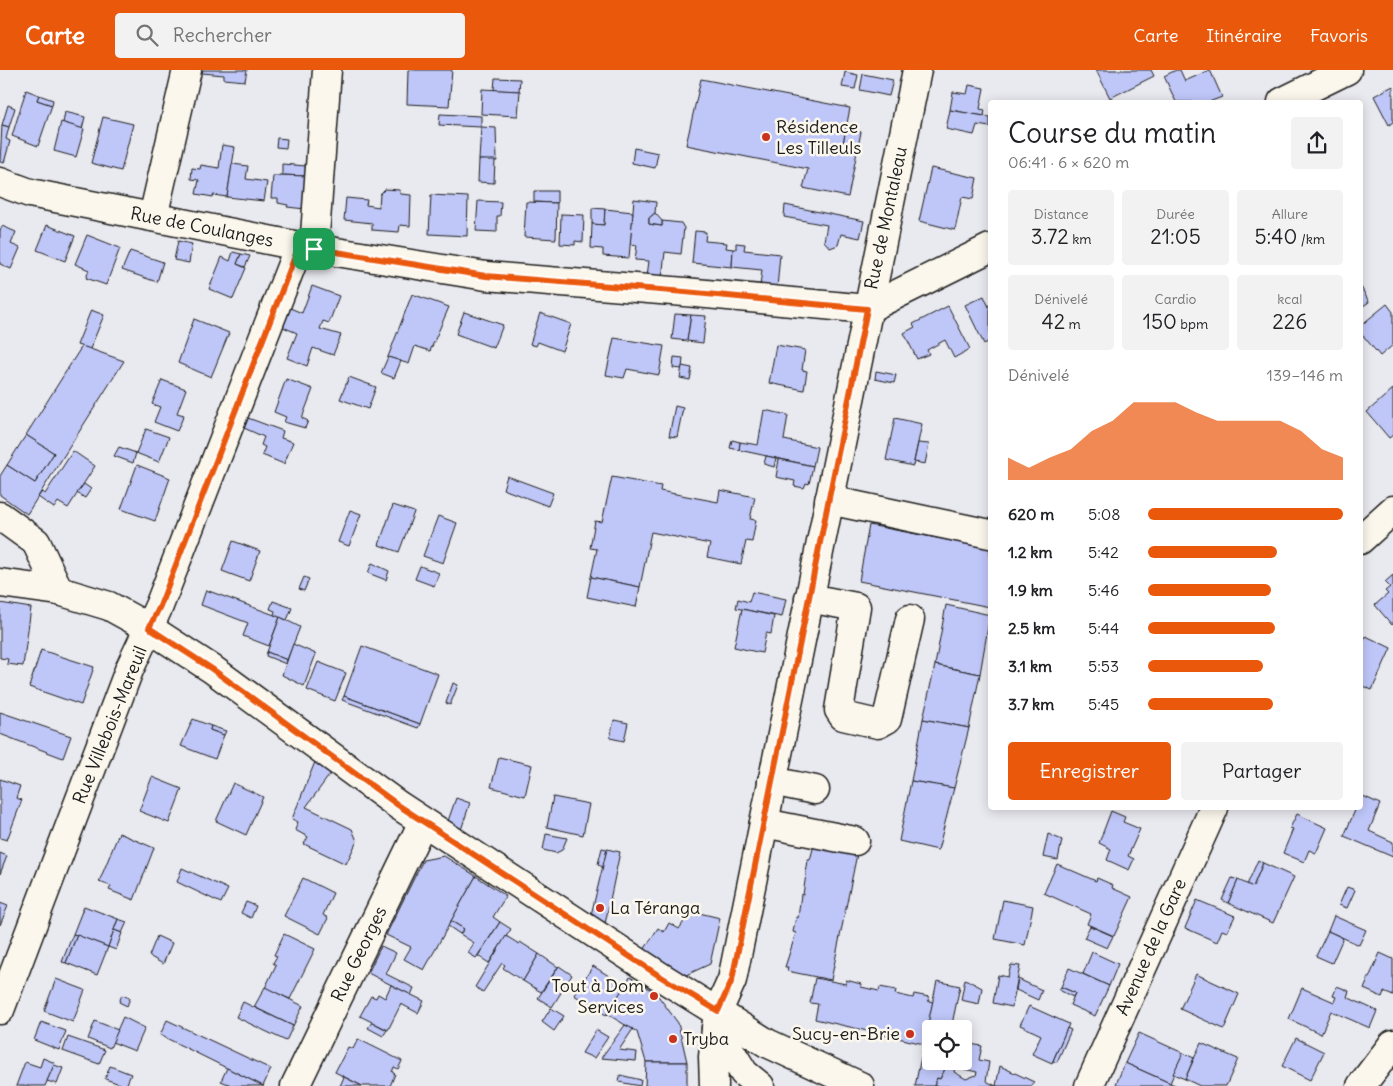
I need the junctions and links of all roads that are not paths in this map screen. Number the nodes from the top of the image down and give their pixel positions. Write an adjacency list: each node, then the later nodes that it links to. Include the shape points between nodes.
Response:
1 (187, 70): 7 (street)
2 (327, 70): 8 (street, Rue Villebois-Mareuil)
3 (917, 70): 10 (street, Rue de Montaleau)
4 (1347, 70): 5 (street)
5 (1286, 100)
6 (0, 182): 7 (street, Rue de Coulanges, via 30,192)
7 (153, 217): 8 (street, Rue de Coulanges)
8 (307, 248): 10 (street, Rue de Coulanges, via 486,276); 20 (street, Rue Villebois-Mareuil)
9 (988, 249): 10 (street)
10 (867, 309): 11 (street, Rue de Montaleau)
11 (829, 500): 14 (street); 18 (street, Rue de Montaleau)
12 (1393, 510): 15 (street)
13 (0, 516): 17 (street, via 36,542)
14 (988, 534)
15 (1363, 537)
16 (0, 583): 17 (street)
17 (59, 592): 20 (street, via 109,606)
18 (809, 598): 19 (street, via 856,606 839,710 843,716 878,724 887,719); 21 (street, Rue de Montaleau)
19 (910, 619)
20 (149, 628): 24 (street, via 212,669); 27 (street, Rue Villebois-Mareuil, via 129,670)
21 (772, 782): 22 (street); 25 (street, Rue de Montaleau)
22 (815, 790)
23 (1213, 810): 34 (street, Avenue de la Gare)
24 (423, 822): 28 (street, via 658,975); 30 (street, Rue Georges)
25 (764, 823): 26 (street); 28 (street, Rue de Montaleau, via 732,980)
26 (855, 841)
27 (0, 1010)
28 (717, 1019): 31 (street, Rue de Montaleau); 32 (street, via 744,1073); 33 (street)
29 (1393, 1044): 35 (street)
30 (295, 1086)
31 (714, 1086)
32 (760, 1086)
33 (860, 1086)
34 (1089, 1086)
35 (1361, 1086)

